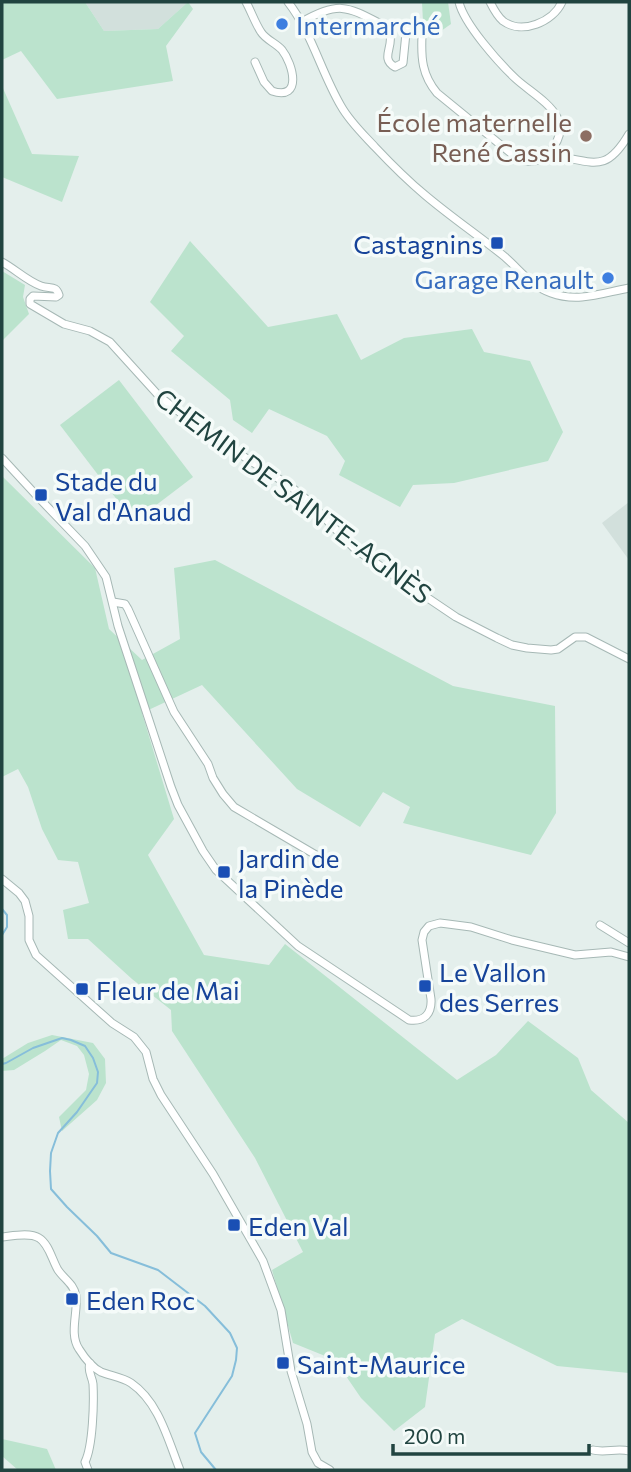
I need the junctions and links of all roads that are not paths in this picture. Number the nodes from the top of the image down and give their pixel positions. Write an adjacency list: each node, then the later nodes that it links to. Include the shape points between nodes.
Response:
1 (246, 2): 7 (street, via 261,32 284,53 293,84 287,91 272,91)
2 (288, 2): 6 (street)
3 (459, 2): 9 (street, via 468,22 496,57 553,111 559,134)
4 (490, 2): 5 (street, via 500,19 523,26 551,17)
5 (562, 2)
6 (302, 22): 9 (street, via 331,8 349,8 389,31 387,57 395,67 403,63 409,29 416,28 422,36 423,70 437,93 518,159 532,162); 11 (street, via 341,108 352,122 407,180 532,283 573,299)
7 (255, 62)
8 (629, 134): 9 (street, via 603,162)
9 (549, 152)
10 (2, 262): 14 (street, CHEMIN DE SAINTE-AGNÈS, via 40,286 59,291 56,297 33,296 30,304 64,324 106,339 159,396 290,486 355,549 456,617 512,645 551,650 581,636)
11 (629, 288)
12 (2, 458): 13 (street, via 85,546 106,577)
13 (113, 603): 15 (street, via 125,604 128,609 174,712 223,794 234,807); 19 (street, via 171,787 203,851 216,870 298,946 335,972 416,1021 431,1009 422,940 435,924 471,927 575,956 611,953)
14 (629, 659)
15 (321, 859)
16 (2, 879): 26 (street, via 25,901 29,940 36,955 140,1043 162,1095 254,1244 281,1310 312,1452 318,1463)
17 (600, 925): 18 (street)
18 (629, 943)
19 (629, 957)
20 (2, 1237): 21 (street, via 32,1235 44,1244 73,1287 74,1337)
21 (90, 1363): 24 (street, via 93,1390); 25 (street, via 103,1373 129,1381 149,1399)
22 (593, 1450): 23 (street)
23 (629, 1451)
24 (88, 1470)
25 (180, 1470)
26 (330, 1470)

